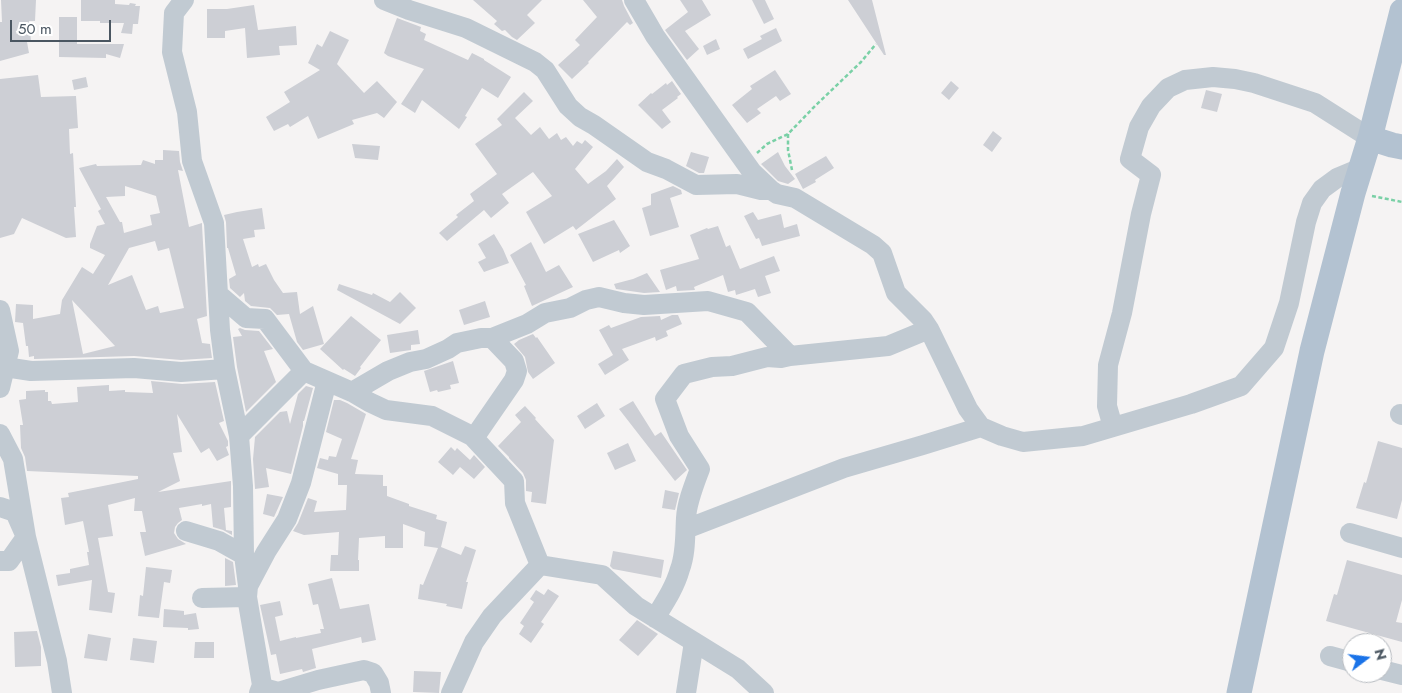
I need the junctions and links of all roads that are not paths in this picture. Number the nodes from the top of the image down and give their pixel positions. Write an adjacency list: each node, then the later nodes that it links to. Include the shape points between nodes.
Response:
1 (184, 0): 9 (street, via 174,13 172,52 187,112 192,162 214,223)
2 (384, 0): 8 (street, via 466,28 534,62 545,70 568,106 580,117 647,162 696,185 737,184)
3 (634, 0): 8 (street, via 655,36 752,172)
4 (1402, 11): 5 (main road)
5 (1370, 138): 6 (main road); 7 (main road); 21 (street, via 1315,103 1235,79 1185,80 1168,88 1151,106 1139,127 1130,159 1151,175 1108,365 1107,406)
6 (1402, 147)
7 (1361, 168): 21 (street, via 1337,178 1322,189 1312,204 1289,302 1274,348 1240,386); 46 (main road, via 1312,350)
8 (771, 190): 11 (street, via 795,198 878,249 896,293)
9 (218, 294): 15 (street); 16 (street, via 246,318 265,319)
10 (0, 310): 14 (street, via 9,351)
11 (929, 329): 13 (street, via 888,346); 20 (street, via 968,409)
12 (492, 338): 13 (street, via 545,313 599,297 644,305 708,301 747,312); 19 (street, via 457,343 426,359 388,371); 24 (street, via 514,361 517,370 514,380)
13 (790, 356): 26 (street, via 767,357 740,365 712,366 684,374 666,399 679,436 700,469 686,516)
14 (5, 367): 15 (street, via 31,371 134,368 181,372); 18 (street)
15 (225, 369): 23 (street)
16 (304, 371): 17 (street); 23 (street)
17 (327, 381): 19 (street); 34 (street, via 301,483 287,519 266,552)
18 (0, 388)
19 (352, 392): 24 (street, via 386,410 432,416)
20 (981, 427): 21 (street, via 1023,442 1083,436); 26 (street, via 844,468)
21 (1112, 427)
22 (0, 434): 29 (street, via 13,459)
23 (239, 436): 31 (street)
24 (474, 438): 33 (street, via 514,481 515,503)
25 (0, 507): 29 (street, via 15,512)
26 (686, 529): 36 (street, via 681,568)
27 (186, 531): 31 (street, via 219,541)
28 (1350, 533): 30 (street)
29 (26, 537): 32 (street, via 9,561); 41 (street)
30 (1402, 548)
31 (244, 555): 34 (street)
32 (0, 561)
33 (540, 565): 36 (street, via 602,575 636,606); 43 (street, via 492,616 474,642)
34 (247, 592): 35 (street); 40 (street)
35 (202, 598)
36 (655, 618): 37 (street)
37 (694, 642): 44 (street); 45 (street, via 738,669)
38 (1330, 656): 39 (street)
39 (1342, 659)
40 (260, 689): 42 (street, via 278,692 364,670 373,673)
41 (62, 693)
42 (381, 693)
43 (451, 693)
44 (686, 693)
45 (764, 693)
46 (1239, 693)

